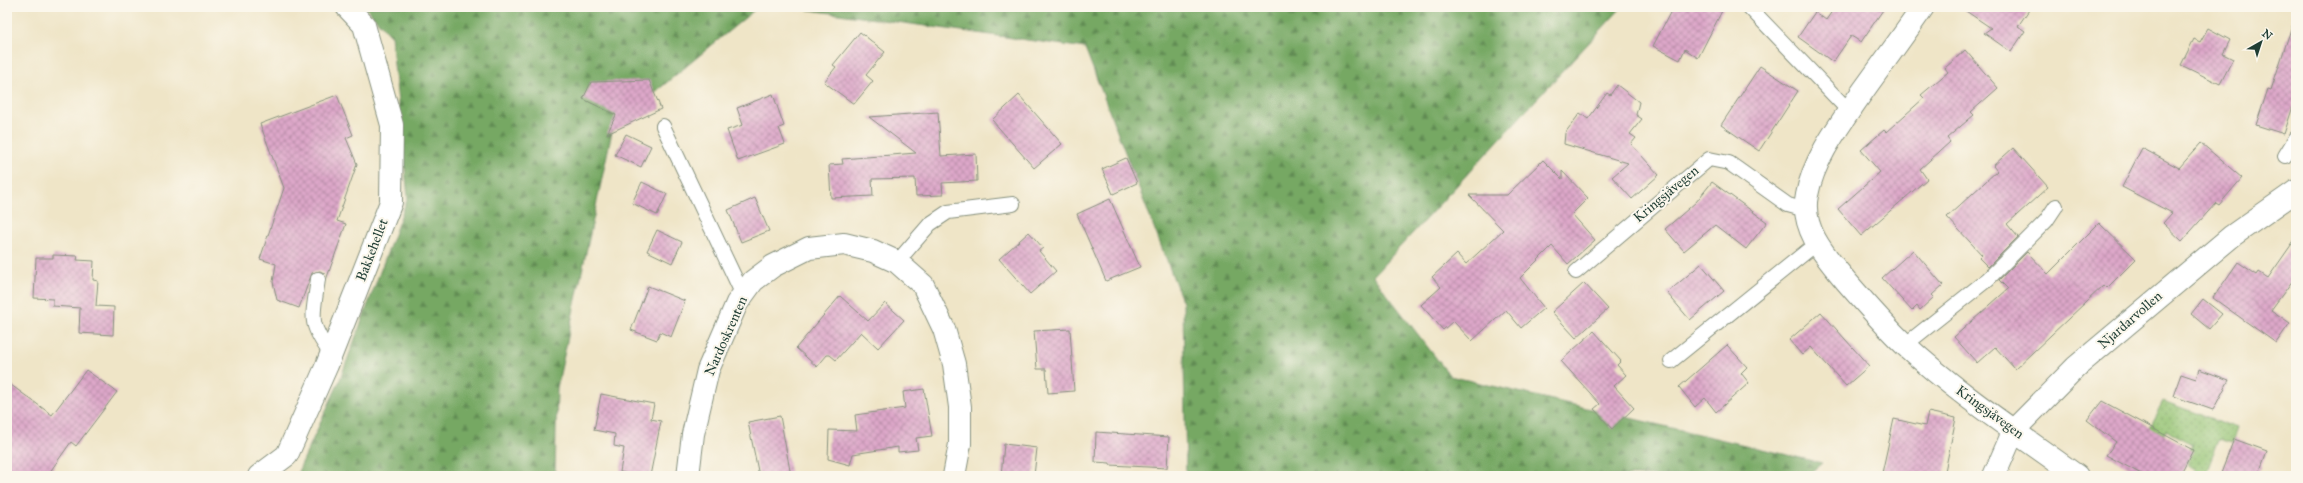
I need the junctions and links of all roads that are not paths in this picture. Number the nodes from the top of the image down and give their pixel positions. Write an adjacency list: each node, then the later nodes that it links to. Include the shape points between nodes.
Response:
1 (347, 7): 18 (street, Bakkehellet, via 364,25 392,125 391,202)
2 (1749, 7): 4 (lane)
3 (1923, 7): 4 (street, Kringsjåvegen)
4 (1849, 112): 11 (street, Kringsjåvegen, via 1819,162 1810,184)
5 (663, 126): 16 (lane)
6 (2296, 138): 7 (lane)
7 (2285, 156)
8 (2296, 191): 20 (street, Njardarvollen, via 2232,236 2147,306 2076,367)
9 (1013, 204): 13 (lane, via 948,212 930,224)
10 (2056, 206): 17 (lane, via 2046,221 1988,279)
11 (1806, 210): 12 (street, Kringsjåvegen); 14 (lane, Kringsjåvegen, via 1788,205 1729,163 1708,159)
12 (1816, 243): 17 (street, Kringsjåvegen, via 1869,308); 19 (lane)
13 (897, 262): 16 (street, Nardoskrenten, via 873,251 844,244 809,248 773,266 753,281); 23 (street, Nardoskrenten, via 923,285 944,329 954,364 960,407 960,444)
14 (1576, 272)
15 (318, 279): 18 (lane, via 312,319 314,328)
16 (743, 295): 22 (street, Nardoskrenten, via 708,370 693,434)
17 (1905, 346): 20 (street, Kringsjåvegen)
18 (331, 354): 21 (street, Bakkehellet, via 287,455)
19 (1671, 361)
20 (2014, 430): 24 (street, Njardarvollen); 25 (street, Kringsjåvegen)
21 (260, 476)
22 (688, 476)
23 (954, 476)
24 (1994, 476)
25 (2077, 476)

